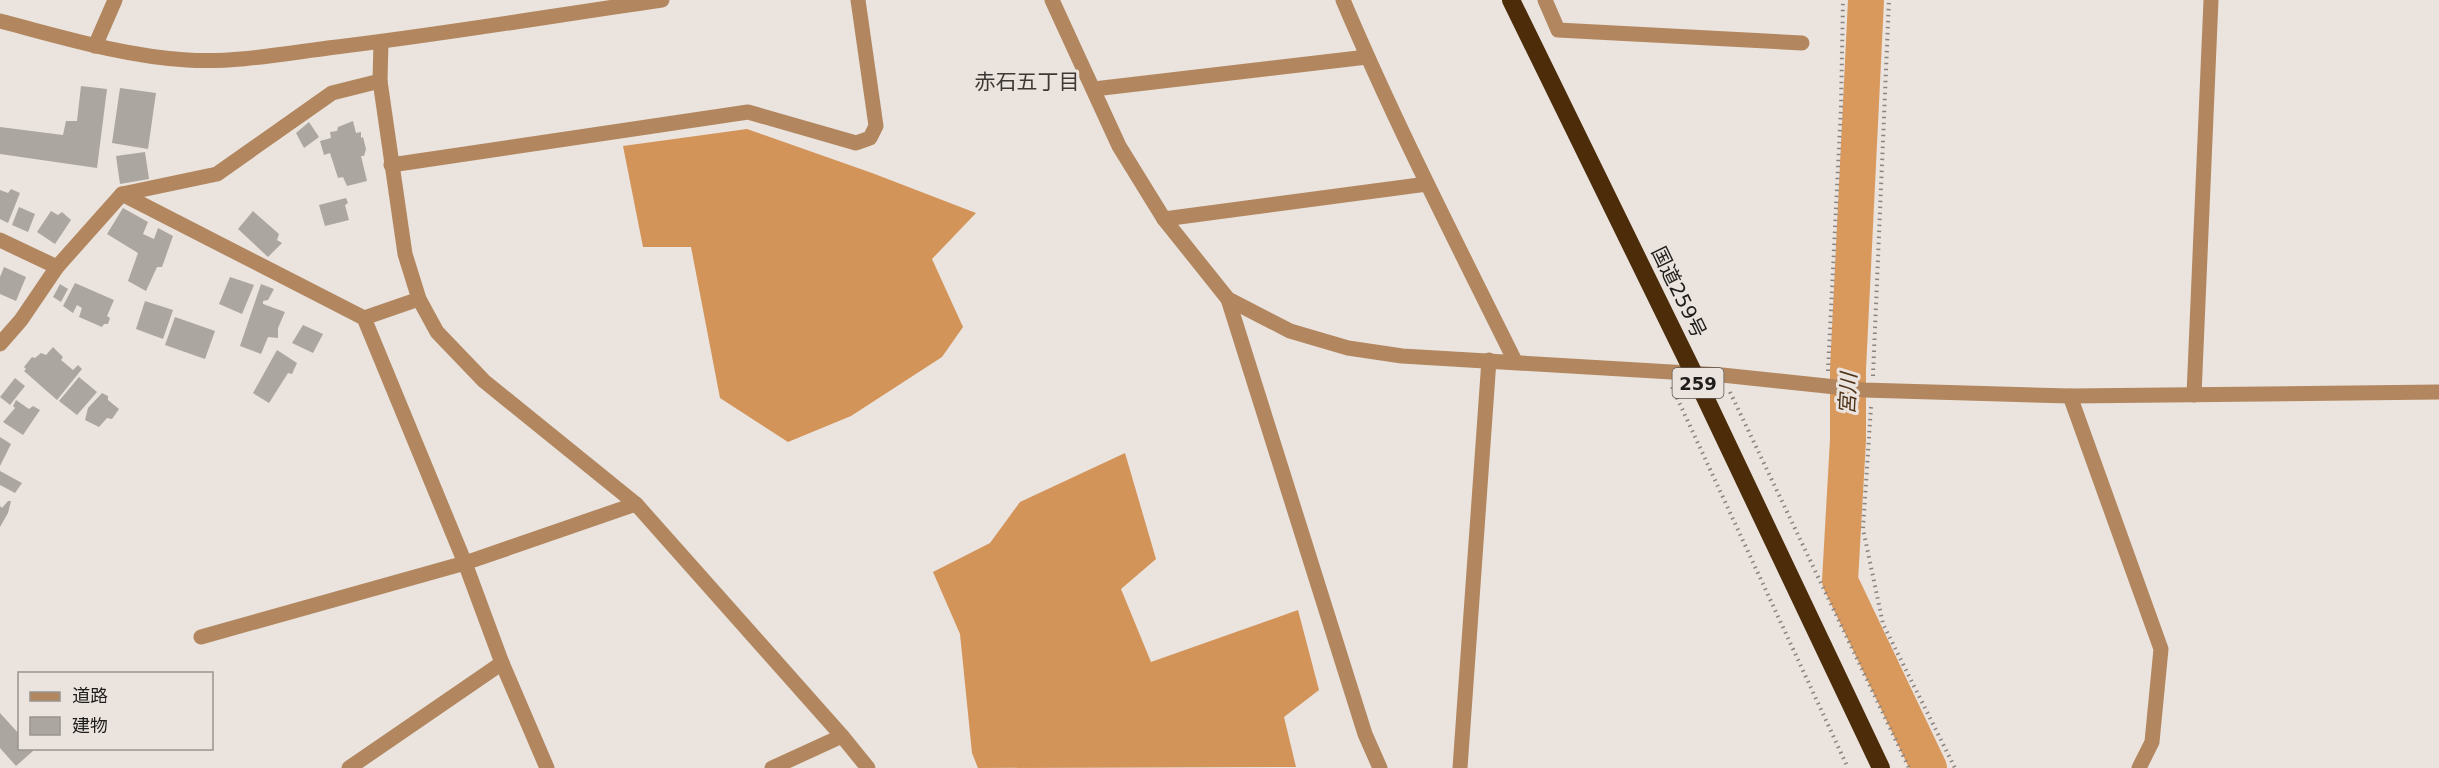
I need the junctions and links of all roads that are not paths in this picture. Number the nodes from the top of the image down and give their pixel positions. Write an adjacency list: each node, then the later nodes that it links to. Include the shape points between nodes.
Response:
1 (115, 0): 13 (street)
2 (662, 0): 9 (street)
3 (858, 0): 17 (street, via 876,126 870,138 856,143 748,112)
4 (1052, 0): 16 (street)
5 (1343, 0): 14 (street)
6 (1511, 0): 29 (highway, 国道259号 / 259)
7 (1545, 0): 12 (street, via 1558,30)
8 (2211, 0): 31 (street)
9 (584, 5): 11 (street)
10 (0, 21): 13 (street)
11 (381, 42): 13 (street, via 238,59 190,60); 15 (street)
12 (1802, 43)
13 (95, 46)
14 (1367, 57): 16 (street); 18 (street)
15 (380, 81): 17 (street); 19 (street, via 332,93 217,174)
16 (1094, 89): 20 (street, via 1119,147)
17 (391, 165): 23 (street, via 405,254)
18 (1427, 184): 20 (street); 28 (street)
19 (122, 194): 22 (street); 25 (street)
20 (1164, 219): 24 (street)
21 (0, 240): 22 (street)
22 (57, 267): 26 (street)
23 (419, 299): 25 (street); 33 (street, via 437,332 484,381)
24 (1228, 299): 27 (street, via 1290,331 1348,348 1402,356); 42 (street, via 1362,723)
25 (364, 318): 34 (street)
26 (0, 344)
27 (1489, 360): 28 (street); 43 (street)
28 (1515, 362): 29 (street)
29 (1694, 374): 32 (street, via 1829,388); 44 (highway, 国道259号 / 259)
30 (2439, 392): 31 (street)
31 (2194, 395): 32 (street)
32 (2070, 396): 45 (street, via 2161,649 2152,742)
33 (636, 504): 34 (street); 37 (street)
34 (465, 563): 35 (street); 36 (street)
35 (201, 637)
36 (502, 663): 38 (street); 39 (street)
37 (842, 736): 40 (street); 41 (street)
38 (349, 768)
39 (547, 768)
40 (772, 768)
41 (868, 768)
42 (1380, 768)
43 (1460, 768)
44 (1881, 768)
45 (2139, 768)

